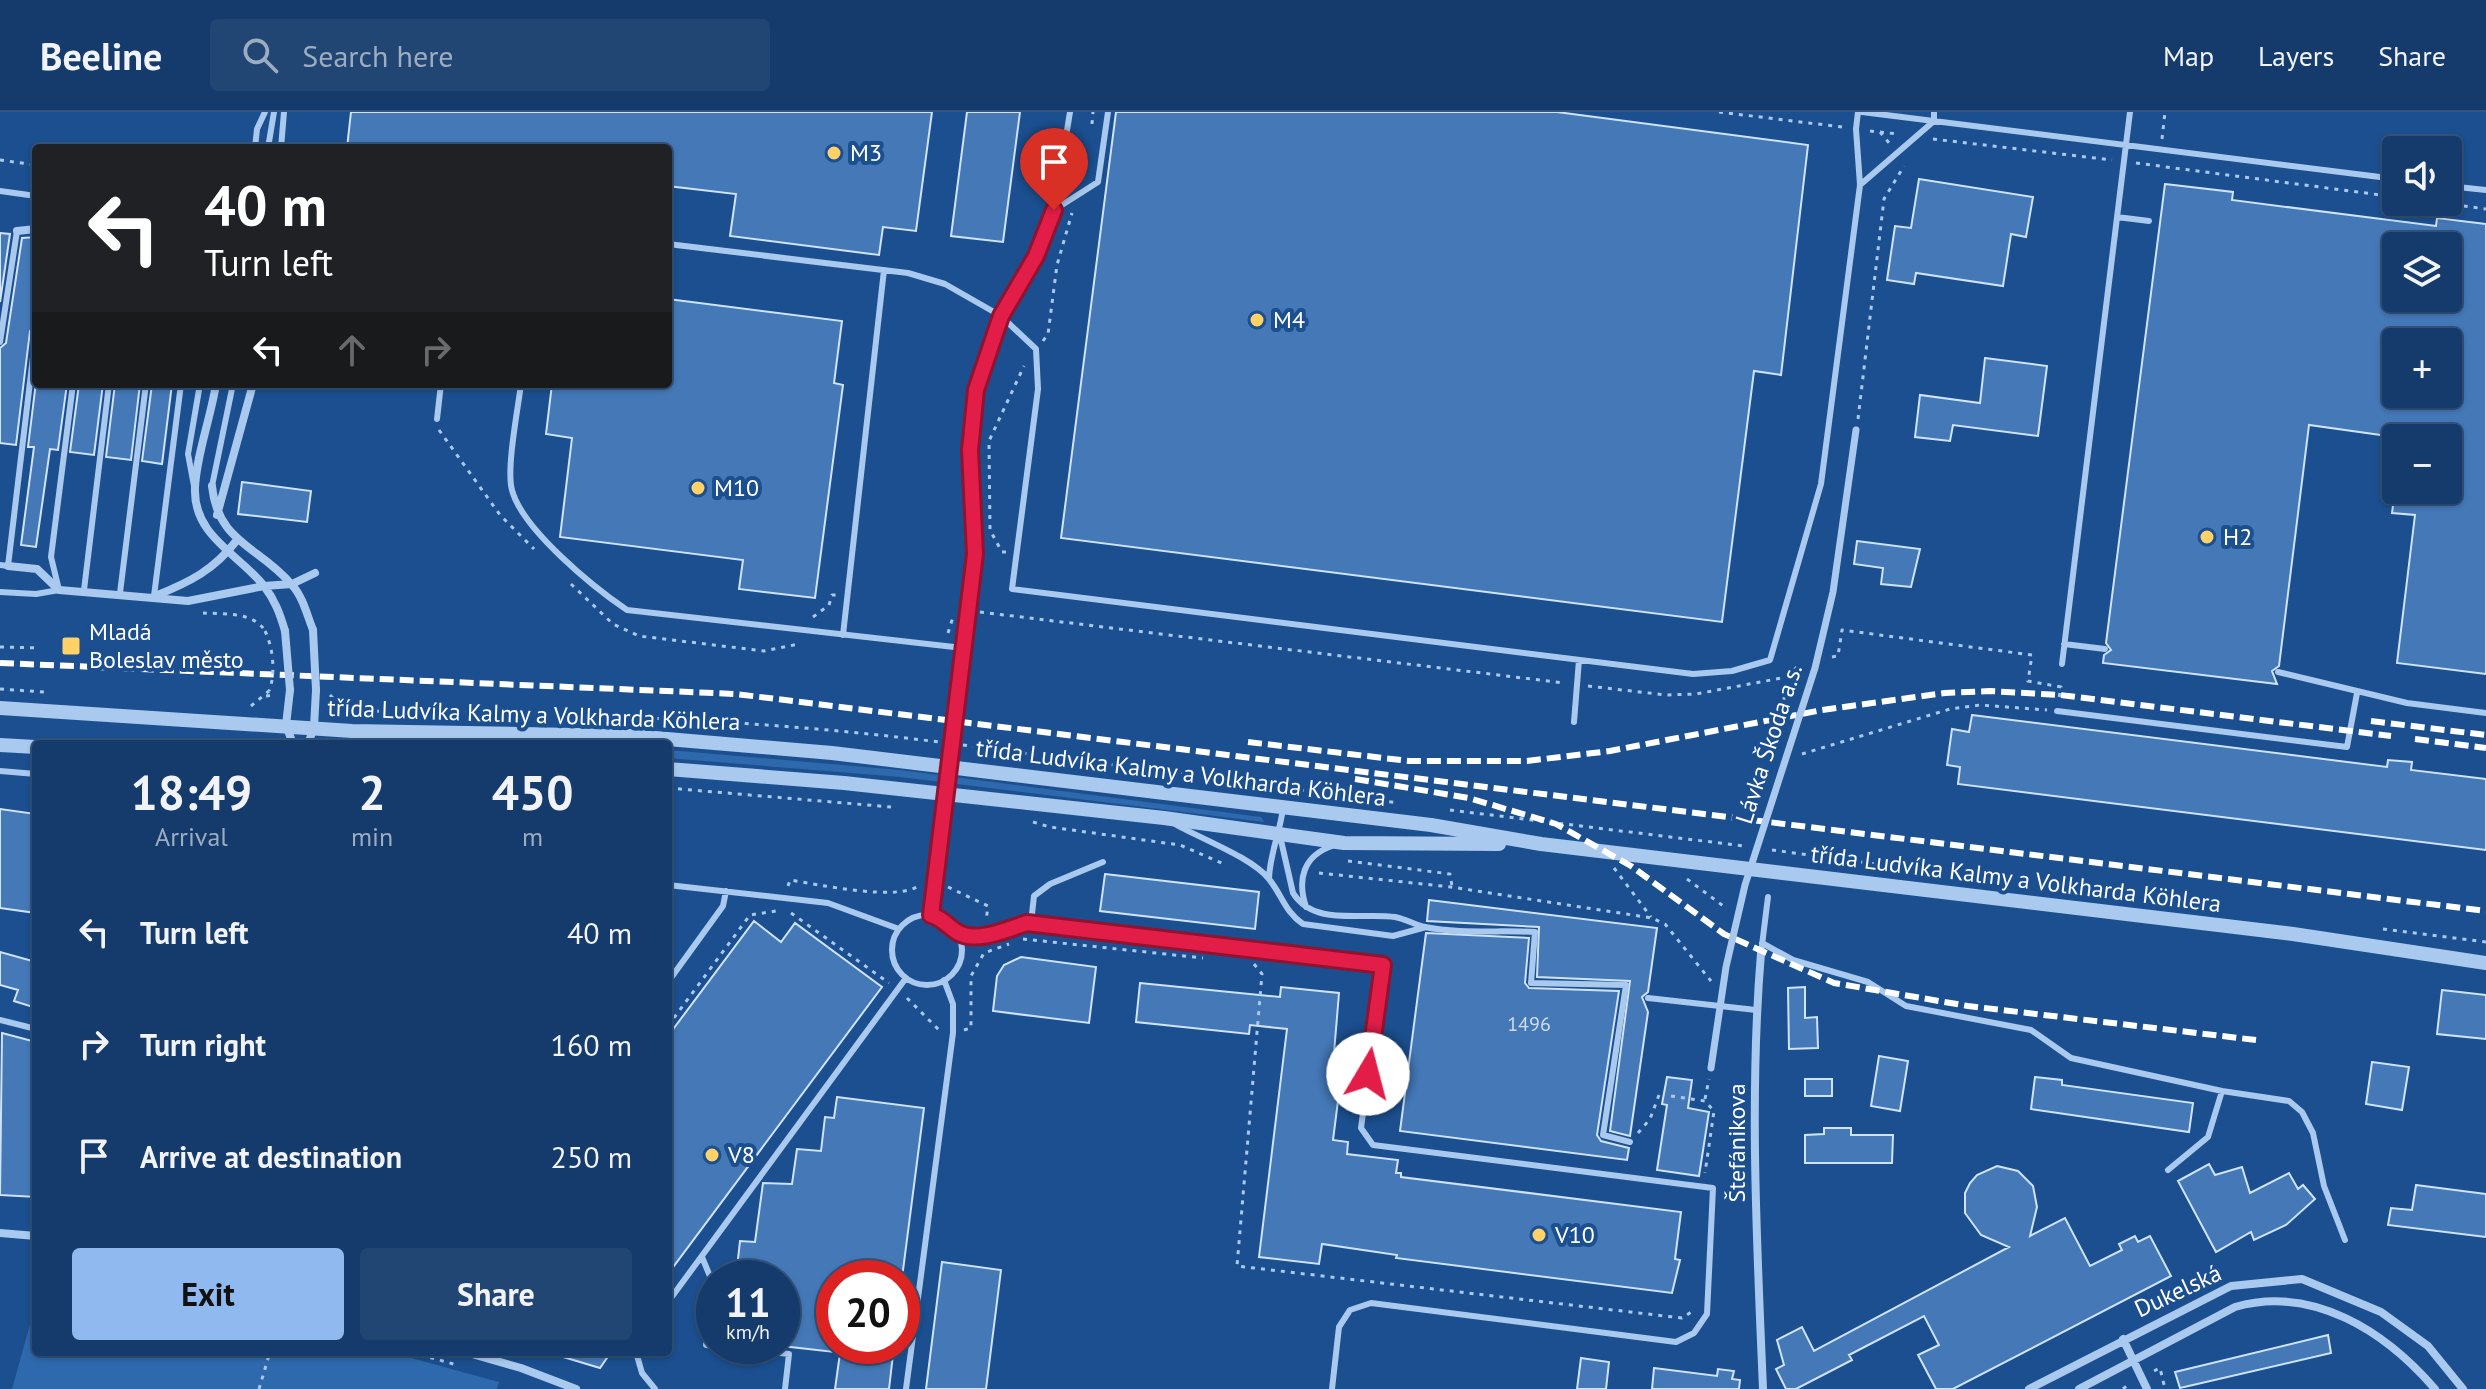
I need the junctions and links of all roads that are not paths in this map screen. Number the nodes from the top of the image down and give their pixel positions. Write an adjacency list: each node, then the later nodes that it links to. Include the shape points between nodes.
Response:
1 (265, 112): 10 (lane)
2 (274, 112): 11 (lane)
3 (284, 112): 12 (lane)
4 (1070, 112): 20 (lane)
5 (1108, 112): 20 (lane, via 1098,182)
6 (1860, 112): 9 (lane); 15 (lane)
7 (1934, 112): 9 (lane)
8 (2130, 112): 13 (lane)
9 (1934, 121): 13 (lane); 15 (lane)
10 (255, 144)
11 (269, 144)
12 (281, 144)
13 (2126, 145): 14 (lane); 21 (lane)
14 (2382, 177)
15 (1860, 185): 60 (lane, via 1821,484 1770,660 1732,671 1693,674)
16 (2462, 187): 17 (lane)
17 (2486, 190)
18 (0, 191): 19 (lane)
19 (32, 195)
20 (1054, 210): 27 (lane, via 1036,256)
21 (2117, 217): 22 (lane); 57 (lane)
22 (2149, 221)
23 (32, 229): 24 (street)
24 (17, 231): 28 (lane)
25 (672, 244): 26 (lane)
26 (884, 270): 27 (lane, via 945,284); 56 (lane)
27 (1001, 316): 58 (lane, via 976,390 970,450 975,554); 60 (lane, via 1036,349 1038,389 1012,589)
28 (0, 342)
29 (32, 361): 47 (lane)
30 (72, 388): 51 (lane, via 51,557)
31 (109, 388): 52 (lane)
32 (146, 388): 54 (lane)
33 (180, 388): 55 (lane)
34 (199, 388): 43 (lane, via 188,454)
35 (215, 388): 43 (street)
36 (232, 388): 42 (lane)
37 (252, 388): 44 (street)
38 (441, 388): 40 (lane)
39 (521, 388): 56 (lane, via 511,487 521,512 590,585 627,610)
40 (437, 419)
41 (1856, 430): 102 (street, Lávka Škoda a.s., bridge, via 1833,592 1815,668 1745,885)
42 (212, 486): 44 (street)
43 (194, 489): 46 (street, via 200,517 215,543)
44 (217, 516): 45 (street)
45 (237, 540): 46 (street); 49 (street)
46 (228, 552): 50 (street); 55 (street, via 193,581)
47 (4, 566): 51 (street, via 37,569)
48 (315, 573): 49 (street)
49 (292, 584): 50 (street); 69 (street, bridge, via 313,630)
50 (264, 586): 55 (street, via 188,601); 68 (street, bridge, via 285,631 290,690)
51 (59, 590): 52 (street); 53 (lane)
52 (84, 590): 54 (street)
53 (0, 592)
54 (120, 593): 55 (street)
55 (154, 596)
56 (843, 635): 58 (lane)
57 (2064, 644): 59 (lane); 61 (lane)
58 (963, 648): 88 (lane, bridge)
59 (2105, 649)
60 (1579, 660): 67 (lane)
61 (2062, 664)
62 (2278, 672): 63 (lane)
63 (2357, 693): 65 (lane, via 2347,747); 66 (lane)
64 (0, 708): 68 (street, třída Ludvíka Kalmy a Volkharda Köhlera)
65 (2057, 711)
66 (2486, 713)
67 (1574, 722)
68 (286, 725): 69 (street, třída Ludvíka Kalmy a Volkharda Köhlera); 70 (street)
69 (314, 727): 71 (street); 77 (street, třída Ludvíka Kalmy a Volkharda Köhlera, via 632,736 832,753)
70 (292, 740)
71 (309, 740)
72 (0, 745): 73 (street)
73 (32, 747)
74 (672, 769): 78 (street, třída Ludvíka Kalmy a Volkharda Köhlera)
75 (0, 771): 76 (lane)
76 (32, 774)
77 (1283, 808): 79 (lane); 81 (street, třída Ludvíka Kalmy a Volkharda Köhlera)
78 (1164, 818): 79 (street, třída Ludvíka Kalmy a Volkharda Köhlera); 83 (lane)
79 (1280, 835): 80 (street, třída Ludvíka Kalmy a Volkharda Köhlera); 83 (lane, via 1270,856); 87 (lane, via 1293,893)
80 (1344, 843): 81 (street, třída Ludvíka Kalmy a Volkharda Köhlera); 87 (lane, via 1321,850 1307,865 1301,880)
81 (1541, 844): 94 (street, třída Ludvíka Kalmy a Volkharda Köhlera, via 2293,934)
82 (1103, 862): 89 (lane, via 1034,896)
83 (1269, 878): 90 (lane, via 1291,916 1303,924 1393,936)
84 (672, 885): 85 (lane)
85 (726, 891): 91 (lane, via 828,903); 95 (lane, via 723,906)
86 (1768, 897): 93 (lane, Štefánikova)
87 (1306, 907): 90 (lane, via 1328,915 1397,917)
88 (931, 915): 91 (lane); 92 (lane)
89 (1031, 923): 92 (lane, via 985,936); 121 (lane, via 1383,965 1361,1128 1373,1145 1713,1188 1707,1314 1694,1333 1676,1342 1371,1303 1350,1310 1339,1327)
90 (1426, 927): 104 (lane, via 1535,932 1531,983 1626,985 1603,1135)
91 (899, 929): 96 (lane, via 893,960)
92 (958, 933): 97 (lane, via 962,954)
93 (1762, 948): 99 (street, Štefánikova); 103 (lane, via 1868,982 1916,1010 2031,1030 2071,1058)
94 (2486, 963)
95 (672, 976)
96 (906, 978): 97 (lane, via 925,984); 109 (lane)
97 (944, 980): 120 (lane, via 953,1004 953,1033)
98 (1648, 998): 99 (lane)
99 (1756, 1010): 122 (street, Štefánikova)
100 (0, 1020): 101 (lane)
101 (32, 1028)
102 (1711, 1068)
103 (2222, 1091): 105 (lane, via 2208,1137); 108 (lane, via 2289,1101 2302,1112)
104 (1630, 1142)
105 (2168, 1170)
106 (0, 1233): 107 (street)
107 (32, 1236)
108 (2345, 1240)
109 (702, 1257): 110 (lane); 111 (lane)
110 (703, 1260)
111 (672, 1297)
112 (2123, 1339): 115 (street); 123 (street, Dukelská); 127 (street, Dukelská, via 2231,1286 2302,1279 2381,1312 2428,1346)
113 (479, 1356): 117 (street)
114 (637, 1356): 118 (lane)
115 (2135, 1360): 124 (street, Dukelská); 125 (street); 126 (street, Dukelská, via 2235,1307 2260,1300 2294,1300 2370,1330 2413,1363)
116 (788, 1364): 119 (lane)
117 (576, 1389)
118 (655, 1389)
119 (785, 1389)
120 (906, 1389)
121 (1332, 1389)
122 (1763, 1389)
123 (2029, 1389)
124 (2079, 1389)
125 (2147, 1389)
126 (2435, 1389)
127 (2463, 1389)

